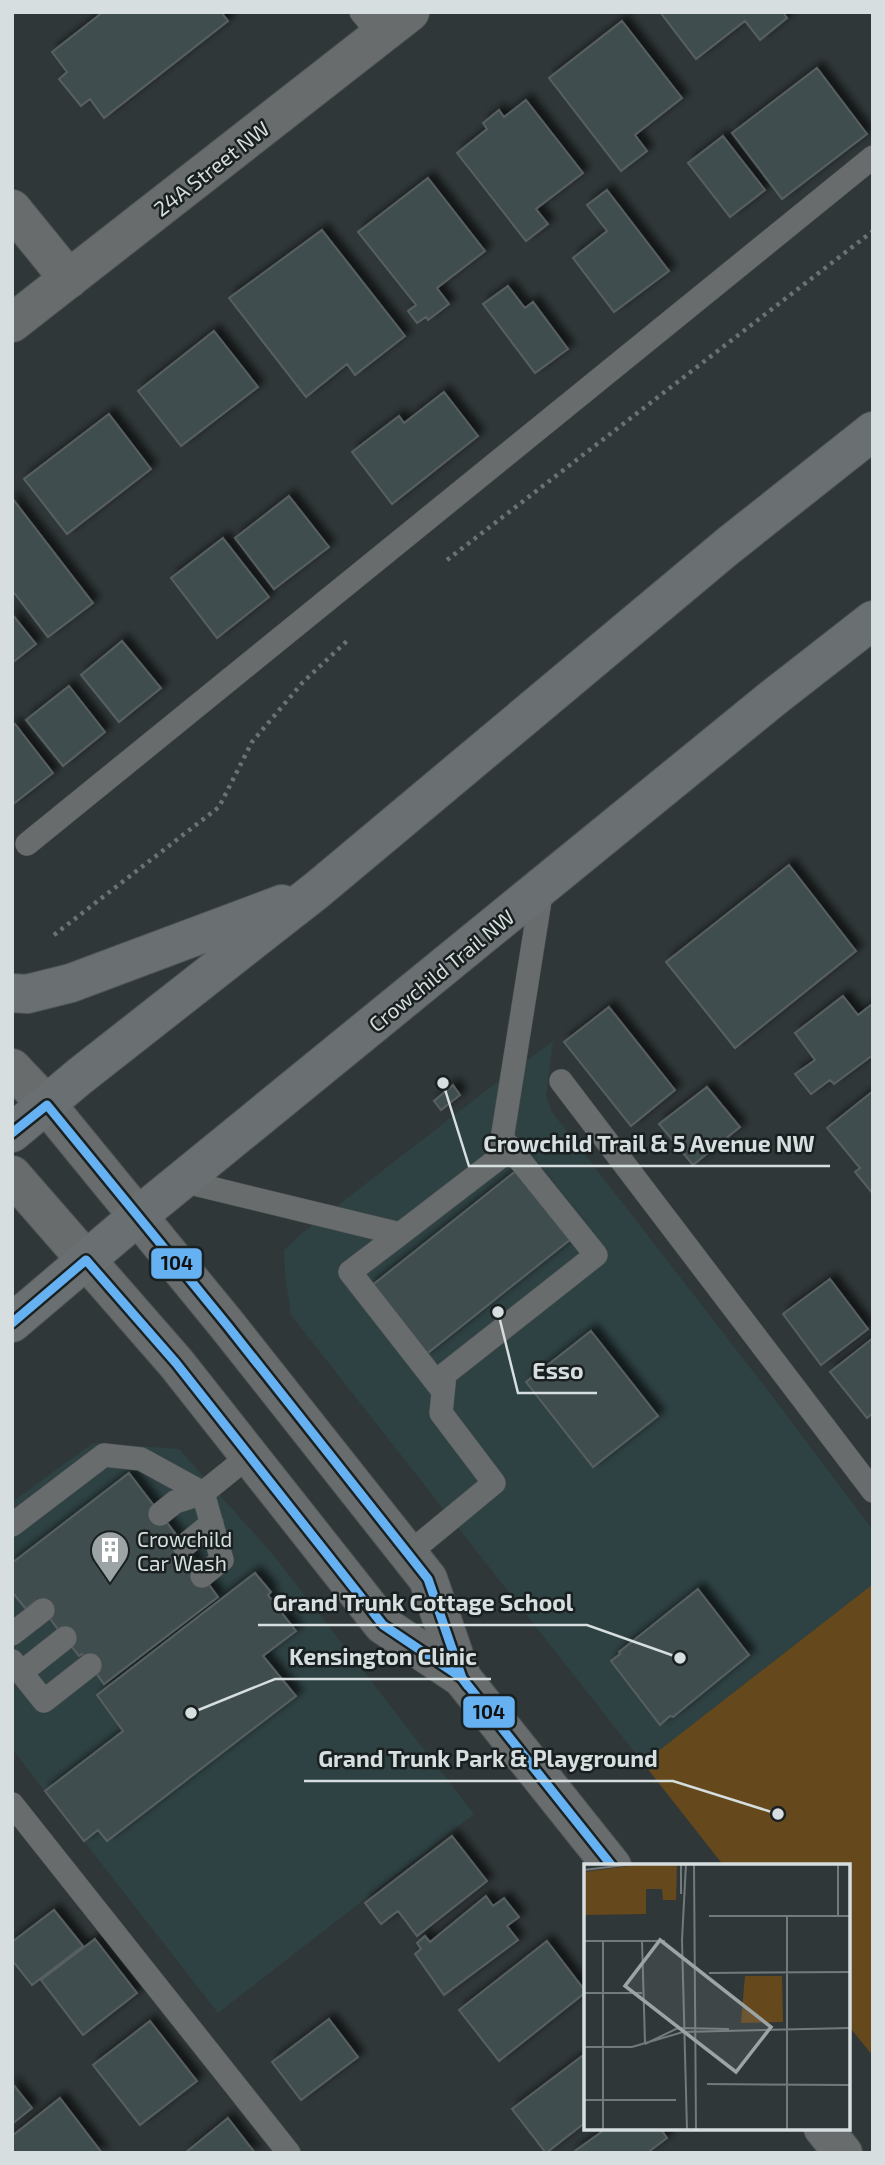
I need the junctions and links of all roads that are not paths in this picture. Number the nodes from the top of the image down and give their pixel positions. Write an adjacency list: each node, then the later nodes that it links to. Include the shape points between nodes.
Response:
1 (410, 12): 2 (street, 24A Street NW)
2 (370, 24): 5 (street, 24A Street NW)
3 (873, 157): 9 (lane)
4 (12, 209): 5 (street)
5 (69, 279): 6 (street, 24A Street NW)
6 (12, 323)
7 (873, 431): 11 (highway, via 728,546)
8 (873, 620): 10 (highway, Crowchild Trail NW)
9 (27, 844)
10 (542, 888): 17 (lane); 19 (highway, Crowchild Trail NW)
11 (317, 890): 12 (highway, via 71,983); 15 (highway)
12 (12, 993)
13 (12, 1068): 15 (street)
14 (561, 1081): 26 (lane)
15 (47, 1105): 16 (highway); 20 (street)
16 (12, 1133)
17 (502, 1138): 21 (lane, via 499,1158); 24 (lane, via 596,1255 444,1374)
18 (12, 1175): 22 (street)
19 (182, 1181): 20 (highway, Crowchild Trail NW); 21 (lane)
20 (138, 1216): 22 (highway, Crowchild Trail NW); 32 (street)
21 (400, 1234): 24 (lane, via 350,1272)
22 (86, 1261): 23 (highway, Crowchild Trail NW); 25 (street)
23 (12, 1323)
24 (443, 1391): 32 (lane, via 441,1413 494,1483)
25 (250, 1455): 27 (lane); 39 (street, via 383,1625)
26 (873, 1491)
27 (203, 1493): 28 (lane, via 176,1502); 29 (lane); 30 (lane, via 141,1459 104,1455)
28 (160, 1514)
29 (212, 1523): 31 (lane); 33 (lane, via 222,1560)
30 (12, 1525)
31 (184, 1546)
32 (408, 1554): 39 (street, via 428,1579)
33 (202, 1576)
34 (43, 1610): 35 (lane)
35 (12, 1634)
36 (65, 1638): 38 (lane)
37 (90, 1665): 38 (lane, via 44,1701)
38 (17, 1667)
39 (462, 1678): 41 (street)
40 (12, 1804): 43 (lane)
41 (610, 1864)
42 (825, 2130): 44 (street)
43 (289, 2153)
44 (843, 2153)

